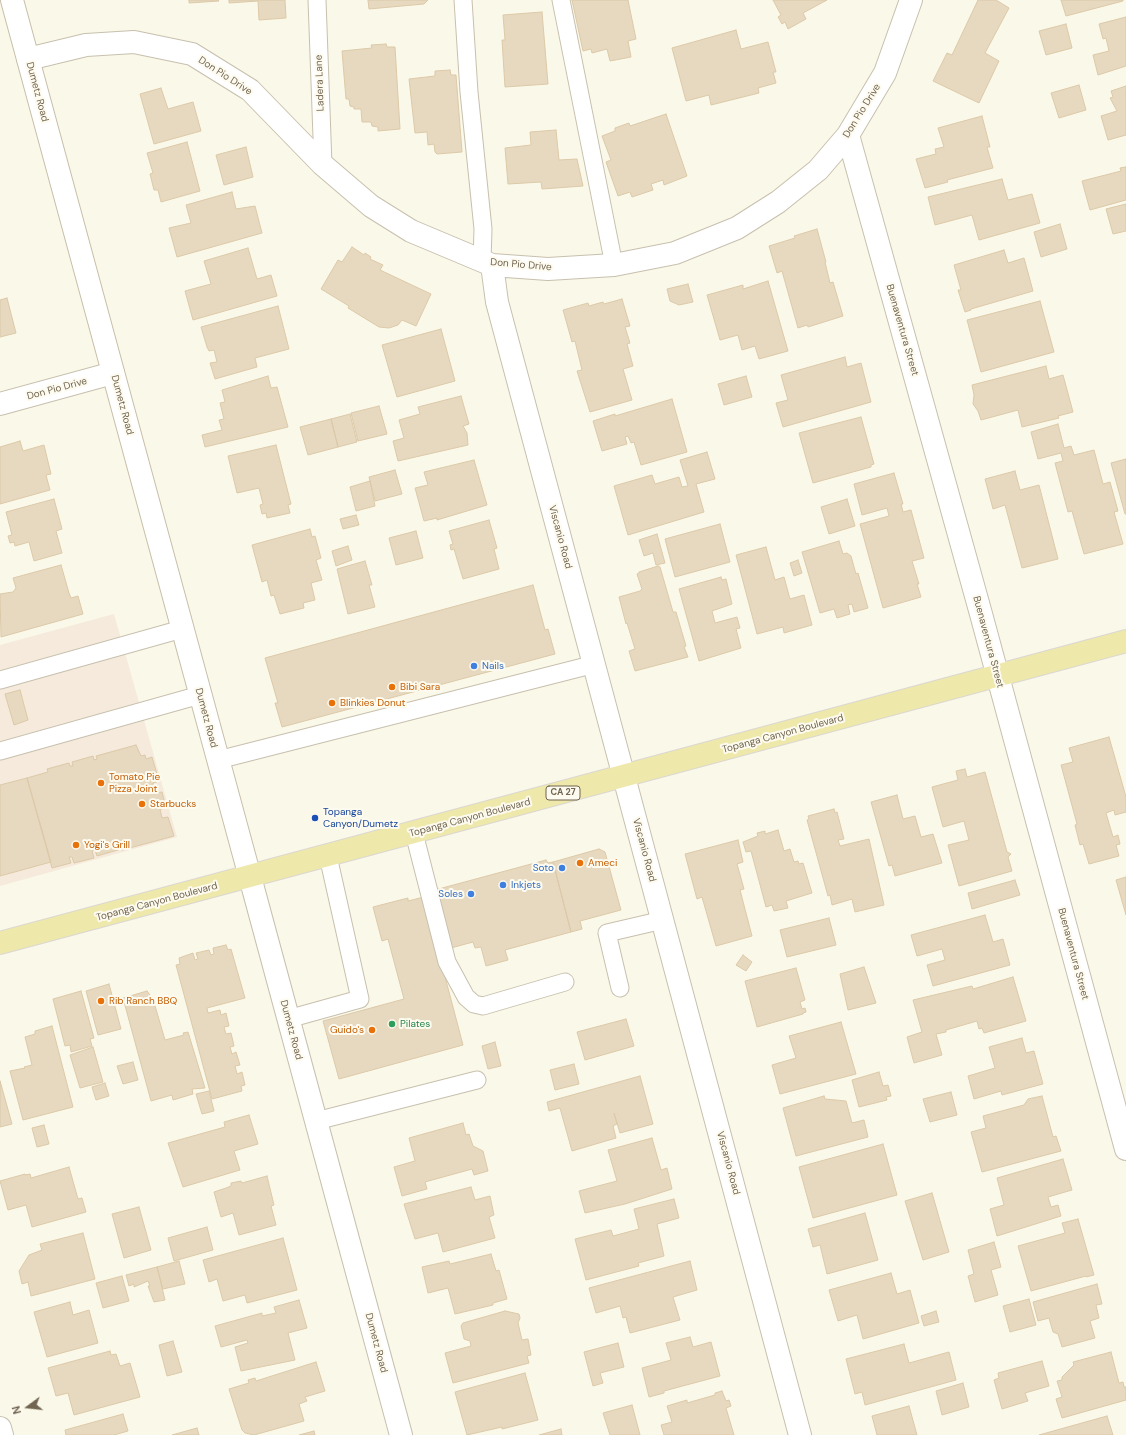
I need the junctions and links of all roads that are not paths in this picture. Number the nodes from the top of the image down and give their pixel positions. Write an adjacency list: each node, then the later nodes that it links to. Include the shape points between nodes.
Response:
1 (12, 0): 6 (street, Dumetz Road)
2 (317, 0): 8 (lane, Ladera Lane)
3 (464, 0): 9 (lane, via 469,92)
4 (561, 0): 10 (lane)
5 (912, 0): 7 (street, Don Pio Drive, via 885,73)
6 (28, 59): 8 (street, Don Pio Drive, via 86,45 134,42 192,54 250,90); 11 (street, Dumetz Road)
7 (848, 135): 10 (street, Don Pio Drive, via 818,170 778,202 737,228 675,253); 16 (street, Buenaventura Street)
8 (323, 165): 9 (street, Don Pio Drive, via 371,206 411,230)
9 (487, 263): 10 (street, Don Pio Drive, via 548,269); 15 (street, Viscanio Road)
10 (614, 265)
11 (113, 373): 12 (street, Don Pio Drive); 13 (street, Dumetz Road)
12 (0, 404)
13 (182, 629): 17 (lane); 18 (street, Dumetz Road)
14 (1126, 642): 16 (main road, Topanga Canyon Boulevard / CA 27)
15 (595, 664): 20 (lane); 21 (street, Viscanio Road)
16 (998, 676): 21 (main road, Topanga Canyon Boulevard / CA 27); 32 (street, Buenaventura Street)
17 (0, 680)
18 (200, 695): 19 (lane); 20 (street, Dumetz Road)
19 (0, 751)
20 (218, 760): 24 (street, Dumetz Road)
21 (625, 777): 22 (main road, Topanga Canyon Boulevard / CA 27); 25 (street, Viscanio Road)
22 (414, 833): 23 (main road, Topanga Canyon Boulevard / CA 27); 27 (lane, via 447,962 466,997 474,1004 483,1006)
23 (328, 856): 24 (main road, Topanga Canyon Boulevard / CA 27); 29 (lane, via 360,999)
24 (250, 877): 26 (main road, Topanga Canyon Boulevard / CA 27); 29 (street, Dumetz Road)
25 (663, 920): 28 (lane, via 607,934); 36 (street, Viscanio Road)
26 (0, 943)
27 (565, 982)
28 (620, 988)
29 (288, 1019): 31 (street, Dumetz Road)
30 (477, 1080): 31 (lane)
31 (316, 1121): 35 (street, Dumetz Road)
32 (1126, 1149)
33 (0, 1428): 34 (street)
34 (2, 1435)
35 (401, 1435)
36 (800, 1435)

